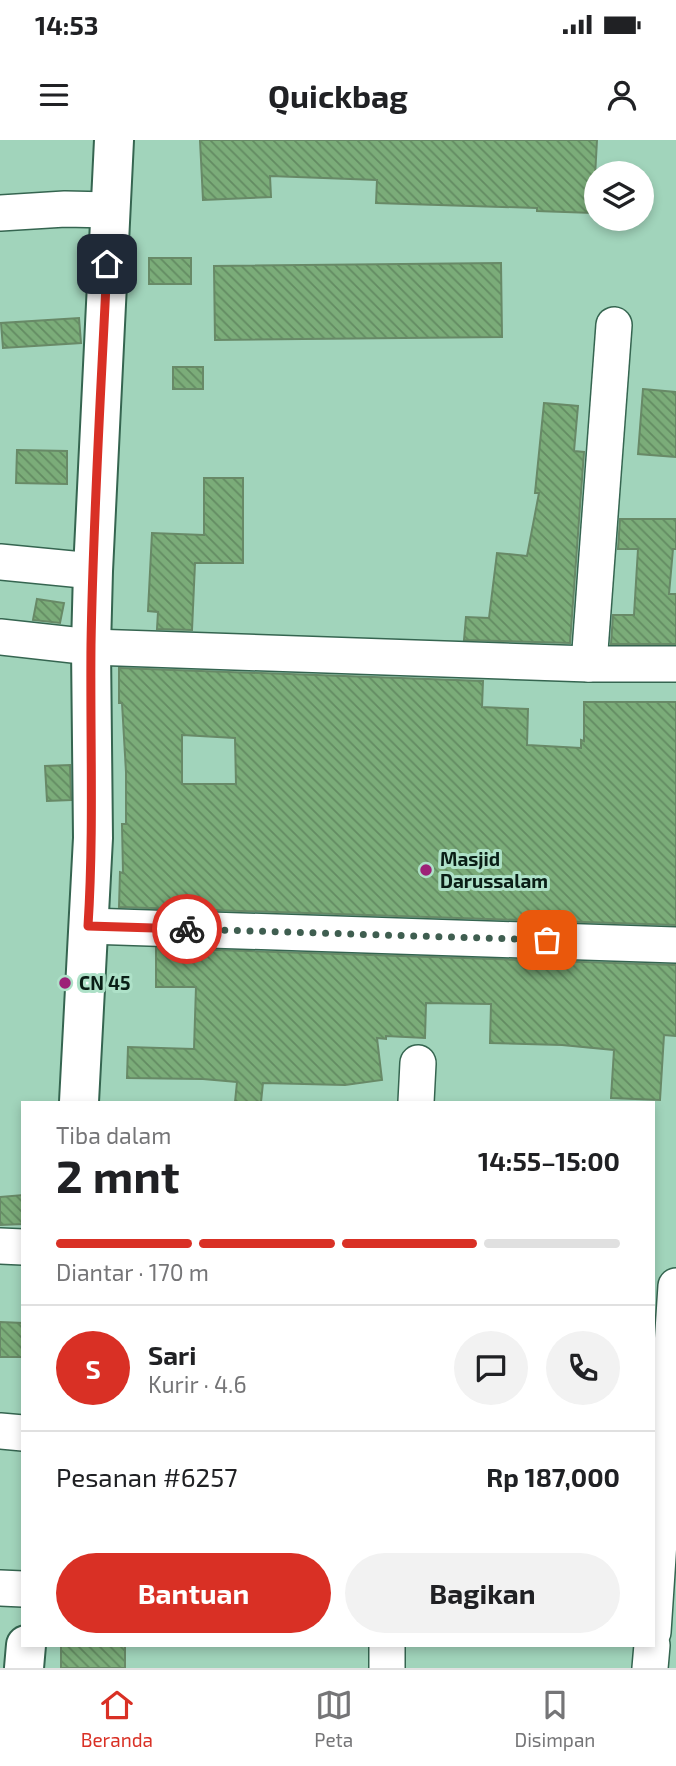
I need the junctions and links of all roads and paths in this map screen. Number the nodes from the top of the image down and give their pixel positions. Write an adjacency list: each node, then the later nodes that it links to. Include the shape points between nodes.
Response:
1 (114, 140): 2 (main road)
2 (110, 210): 3 (street); 6 (main road)
3 (0, 213)
4 (614, 325): 9 (street)
5 (0, 562): 6 (street)
6 (93, 571): 8 (main road)
7 (0, 636): 8 (street)
8 (91, 647): 9 (street); 11 (main road, via 93,838)
9 (589, 664): 10 (street)
10 (676, 664)
11 (88, 926): 12 (street); 14 (main road)
12 (676, 946)
13 (418, 1063): 15 (street)
14 (79, 1101)
15 (416, 1101)
16 (0, 1246): 17 (street)
17 (21, 1247)
18 (676, 1286): 19 (street)
19 (666, 1381): 24 (street)
20 (0, 1431): 21 (street)
21 (21, 1433)
22 (0, 1588): 23 (street)
23 (21, 1589)
24 (655, 1593)
25 (26, 1647): 28 (main road)
26 (387, 1647): 29 (street)
27 (652, 1647): 30 (street)
28 (24, 1668)
29 (387, 1668)
30 (650, 1668)

